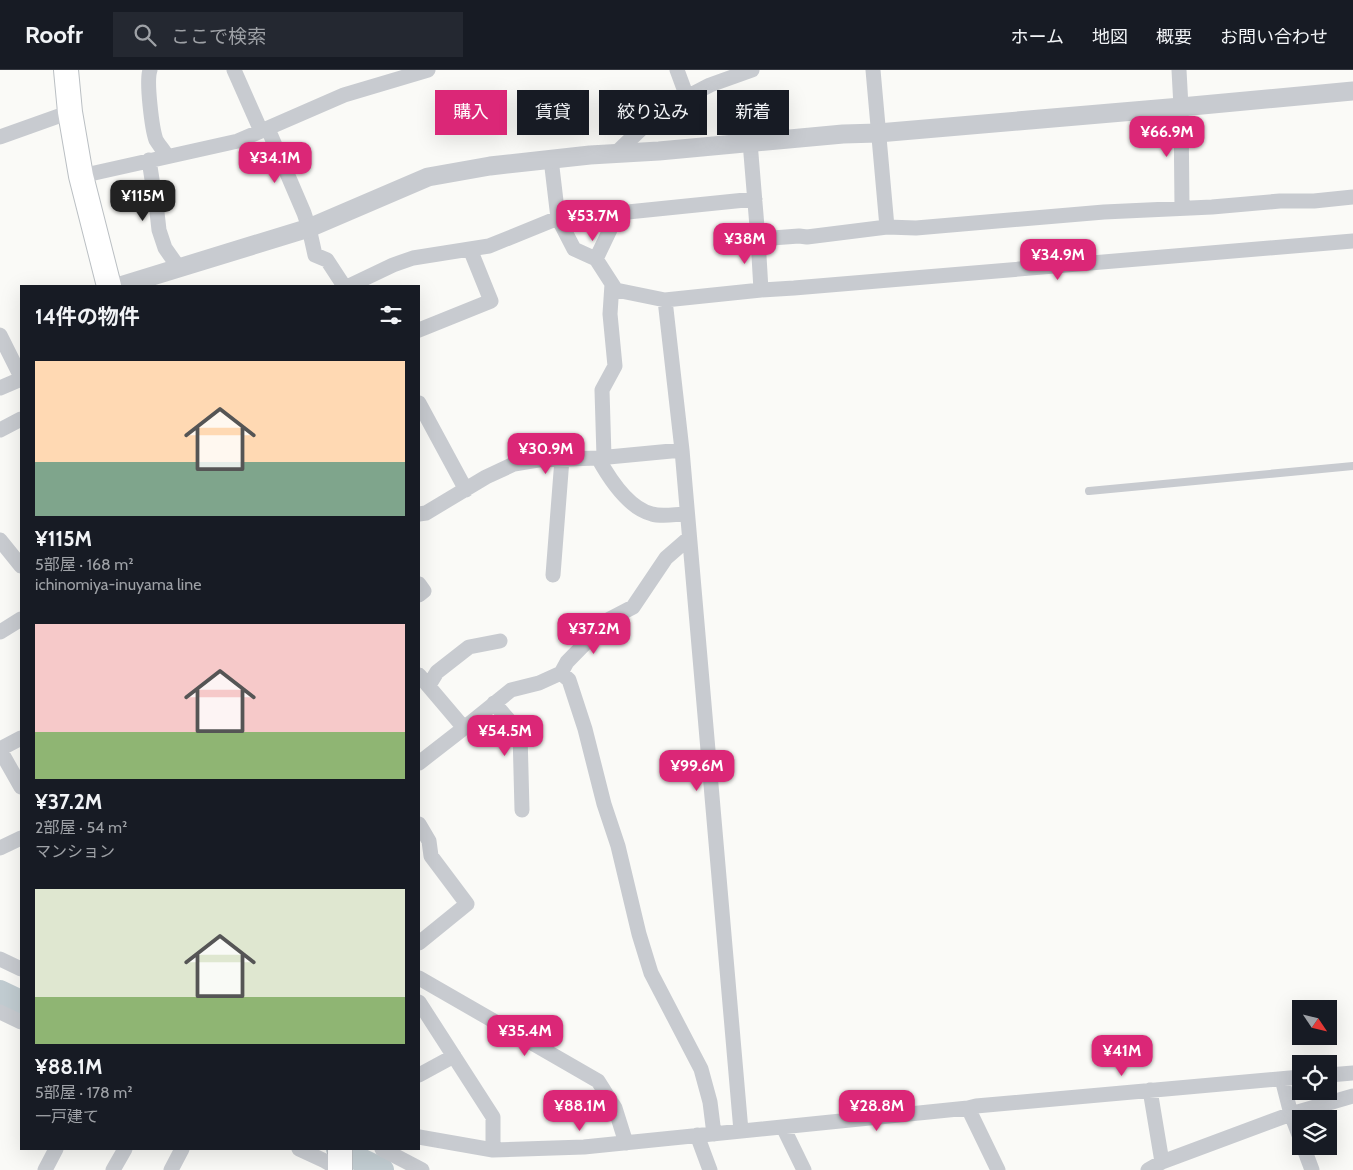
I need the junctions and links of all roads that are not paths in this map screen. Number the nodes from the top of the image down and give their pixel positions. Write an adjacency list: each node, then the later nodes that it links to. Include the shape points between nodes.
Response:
1 (66, 70): 13 (main road)
2 (150, 70): 20 (street, via 150,102 156,139)
3 (234, 70): 14 (street)
4 (428, 70): 14 (street, via 344,95)
5 (677, 70): 9 (street)
6 (752, 70): 10 (street)
7 (873, 70): 15 (street)
8 (1179, 70): 12 (street)
9 (685, 90)
10 (700, 90)
11 (1353, 91): 12 (street)
12 (1181, 107): 15 (street); 26 (street)
13 (70, 112): 17 (street); 23 (main road)
14 (265, 130): 20 (street, via 238,141); 29 (street)
15 (878, 133): 18 (street); 28 (street)
16 (635, 135): 19 (street)
17 (0, 137)
18 (750, 142): 19 (street); 25 (street)
19 (616, 153): 21 (street)
20 (167, 156): 22 (street)
21 (551, 159): 27 (street); 29 (street, via 428,177)
22 (149, 160): 23 (street); 34 (street, via 159,230 165,248)
23 (81, 176): 36 (main road)
24 (1353, 197): 26 (street)
25 (755, 199): 30 (street); 33 (street, via 618,213)
26 (1182, 208): 28 (street, via 916,228)
27 (558, 218): 32 (street, via 489,246); 33 (street, via 574,249)
28 (887, 227): 30 (street, via 807,237)
29 (309, 228): 34 (street); 38 (street, via 315,255 327,260)
30 (758, 239): 40 (street)
31 (1353, 241): 40 (street)
32 (470, 249): 39 (street, via 413,258); 42 (street, via 491,300)
33 (596, 259): 35 (street)
34 (179, 268): 37 (street)
35 (612, 284): 41 (street, via 616,290); 49 (street, via 610,314 615,366 602,390)
36 (109, 285)
37 (123, 285)
38 (343, 285)
39 (351, 285)
40 (761, 290): 41 (street)
41 (665, 300): 48 (street)
42 (420, 330)
43 (0, 335): 44 (street)
44 (20, 376)
45 (20, 378): 46 (street)
46 (0, 388)
47 (420, 405): 52 (street)
48 (682, 450): 49 (street); 55 (street)
49 (601, 458): 50 (street); 55 (street, via 613,484 645,512 654,515)
50 (562, 459): 52 (street, via 514,464); 59 (street)
51 (1353, 466): 53 (lane)
52 (466, 490): 54 (street)
53 (1089, 492)
54 (420, 514)
55 (687, 514): 56 (street)
56 (689, 538): 63 (street, via 666,558 633,607 608,620 567,662); 92 (street)
57 (0, 540): 58 (street)
58 (20, 565)
59 (553, 575)
60 (20, 620): 61 (street)
61 (0, 632)
62 (500, 641): 64 (street, via 469,647)
63 (561, 673): 65 (street, via 511,690); 93 (street, via 569,680 585,729 651,973 701,1069)
64 (424, 680): 66 (street)
65 (494, 703): 66 (street); 70 (street, via 520,733)
66 (464, 728): 68 (street)
67 (6, 743): 69 (street)
68 (420, 762)
69 (20, 784)
70 (522, 810)
71 (420, 826): 74 (street, via 430,841 431,856 466,904)
72 (20, 838): 73 (street)
73 (0, 848)
74 (420, 942)
75 (0, 959): 76 (street)
76 (20, 969)
77 (420, 979): 96 (street, via 598,1081 615,1108)
78 (420, 1004): 81 (street)
79 (0, 1012): 80 (street)
80 (20, 1022)
81 (454, 1056): 83 (street); 103 (street, via 493,1117)
82 (1353, 1073): 84 (street)
83 (420, 1074)
84 (1337, 1074)
85 (1292, 1078): 86 (street)
86 (1282, 1079): 87 (street); 90 (street)
87 (1150, 1090): 89 (street); 105 (street)
88 (1353, 1096): 90 (street)
89 (968, 1108): 91 (street); 113 (street)
90 (1291, 1114): 105 (street)
91 (783, 1127): 92 (street); 112 (street)
92 (741, 1131): 93 (street)
93 (714, 1134): 94 (street)
94 (697, 1135): 96 (street); 111 (street)
95 (420, 1137): 103 (street)
96 (626, 1142): 103 (street)
97 (55, 1150): 106 (street)
98 (124, 1150): 107 (street)
99 (181, 1150): 108 (street)
100 (300, 1150): 109 (street)
101 (340, 1150): 109 (main road)
102 (384, 1150): 110 (street)
103 (493, 1150)
104 (1307, 1155): 115 (street)
105 (1162, 1162): 114 (street)
106 (45, 1170)
107 (113, 1170)
108 (171, 1170)
109 (340, 1170)
110 (422, 1170)
111 (710, 1170)
112 (804, 1170)
113 (998, 1170)
114 (1148, 1170)
115 (1312, 1170)

